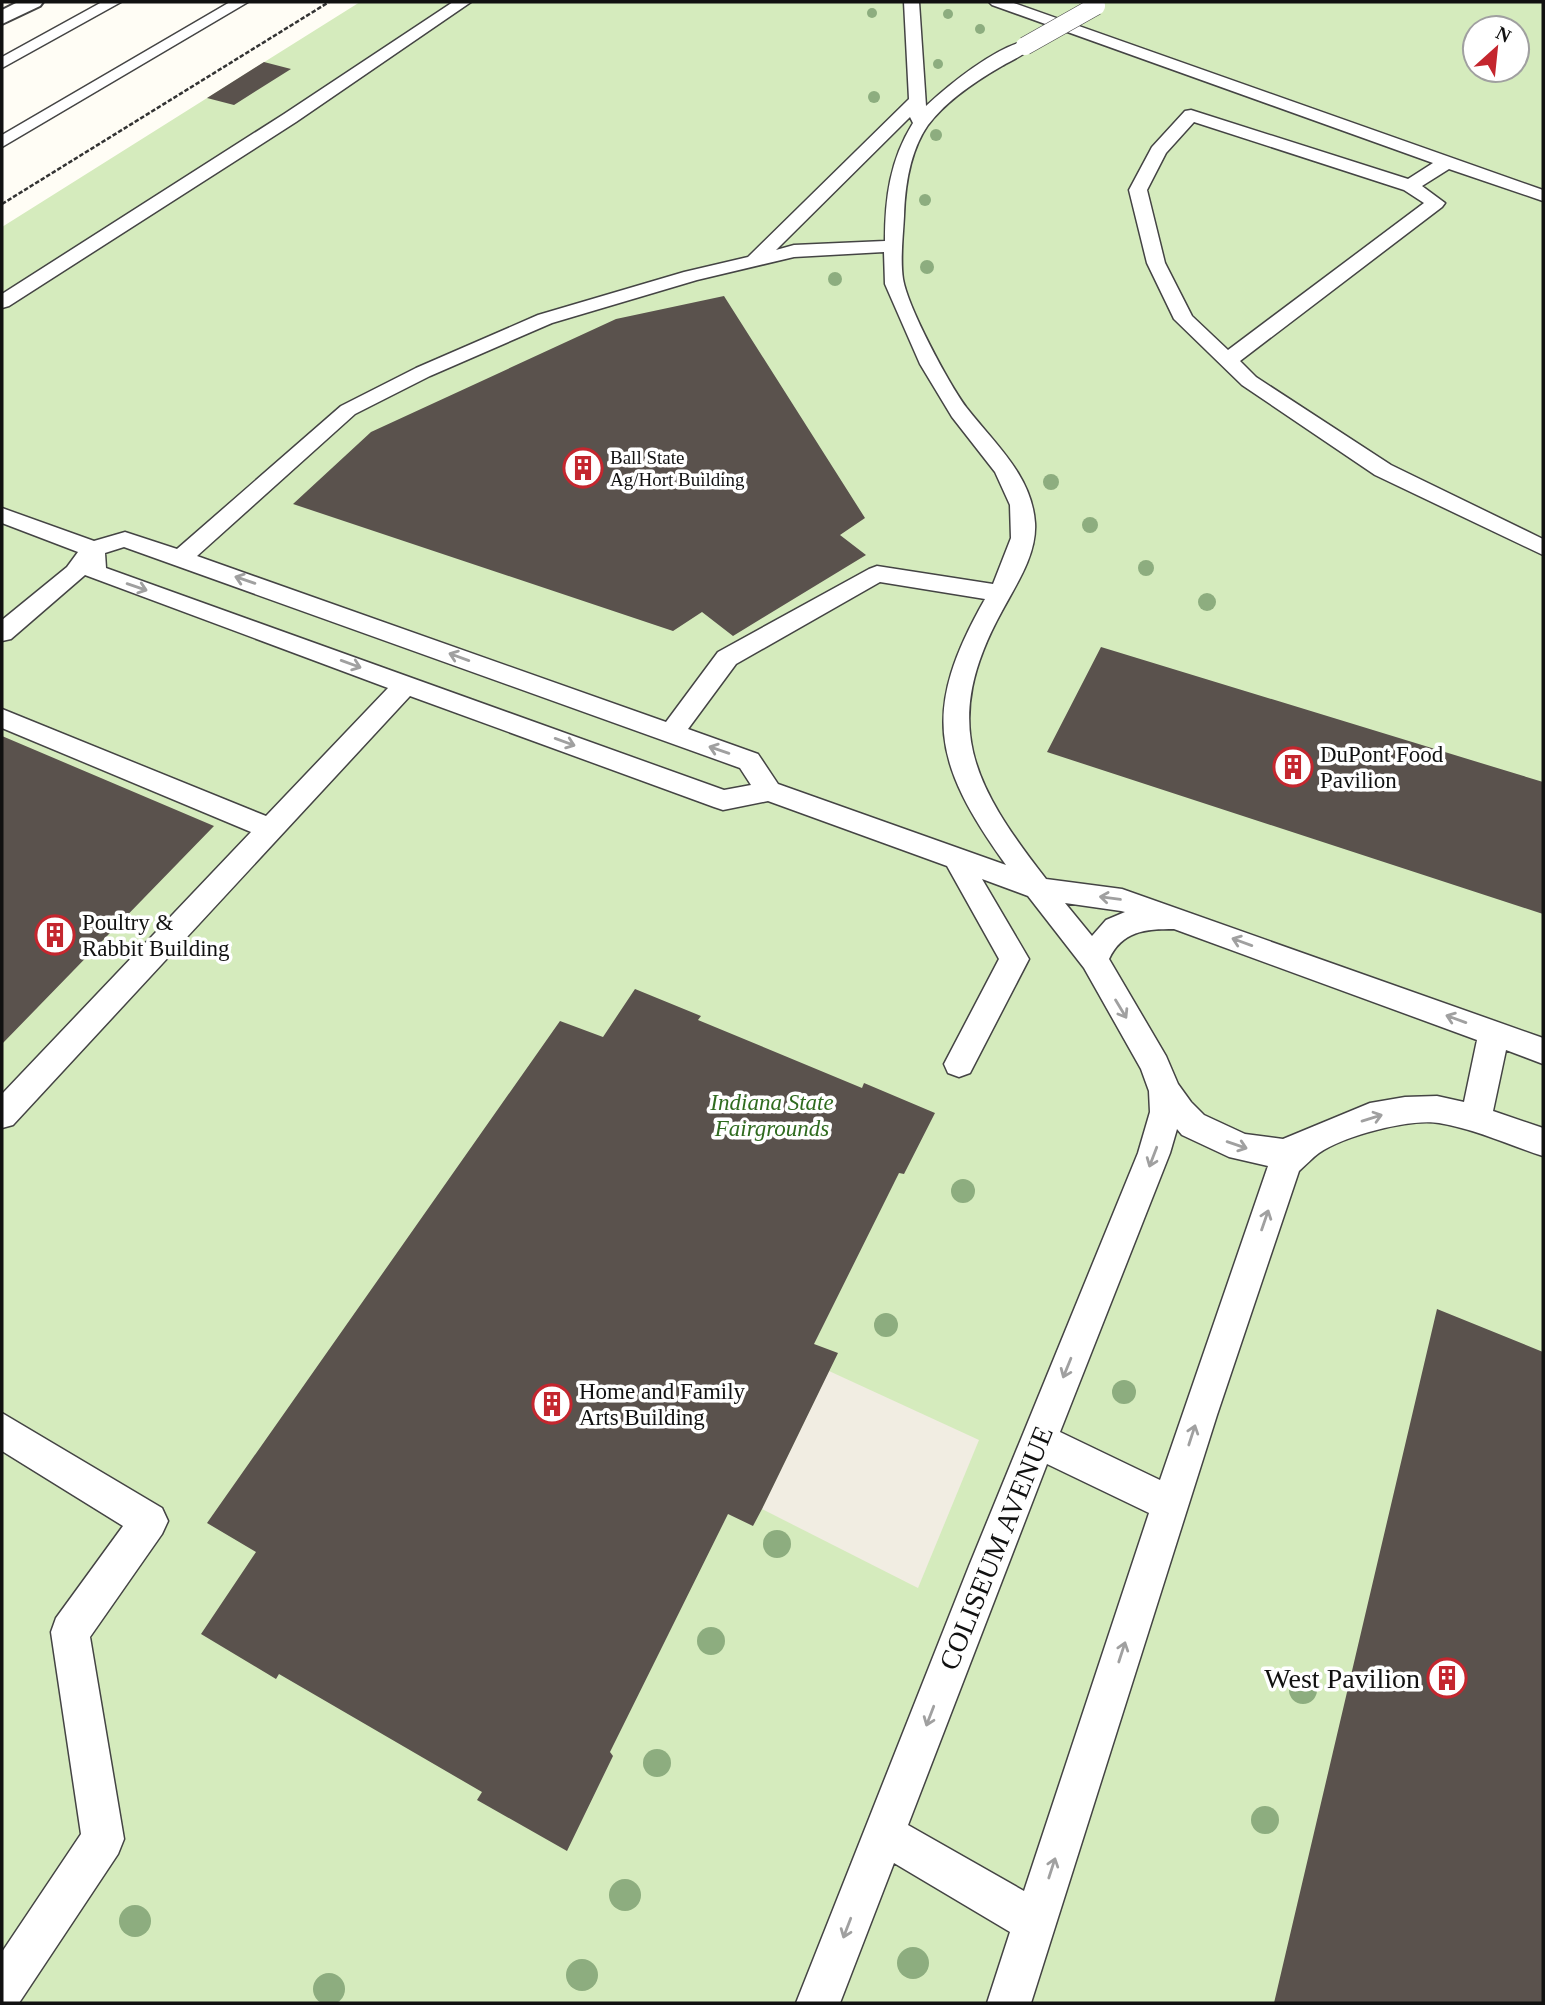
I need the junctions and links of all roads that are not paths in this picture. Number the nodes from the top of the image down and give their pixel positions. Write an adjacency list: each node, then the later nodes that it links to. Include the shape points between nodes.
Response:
1 (33, 2): 8 (street)
2 (113, 2): 9 (lane)
3 (240, 2): 12 (lane)
4 (463, 2): 18 (lane, via 279,126)
5 (911, 2): 10 (lane)
6 (997, 2): 13 (lane)
7 (1099, 4): 11 (lane, bridge, via 991,64 931,110)
8 (2, 18)
9 (2, 63)
10 (918, 100): 11 (lane); 17 (lane)
11 (920, 128): 16 (lane, via 906,149 894,197)
12 (2, 142)
13 (1447, 162): 14 (lane); 15 (lane)
14 (1410, 186): 19 (lane, via 1436,203); 19 (lane, via 1191,115 1185,120 1158,151 1138,190 1156,263 1184,319)
15 (1543, 196)
16 (894, 246): 17 (lane, via 794,251); 25 (lane, via 894,281 917,335 949,397 1007,471 1016,490 1024,524)
17 (754, 261): 23 (lane, via 545,319 348,410)
18 (2, 302)
19 (1228, 360): 21 (lane, via 1249,381 1384,470)
20 (2, 515): 22 (lane)
21 (1543, 548)
22 (93, 549): 23 (lane, via 125,539); 26 (lane, one-way to 26, via 95,572); 28 (lane, via 75,572)
23 (181, 558): 24 (lane)
24 (216, 570): 26 (lane); 27 (lane, one-way to 24)
25 (998, 593): 35 (lane, via 877,574 727,658); 40 (lane, via 972,644 957,691 955,728 974,790)
26 (179, 601): 29 (lane)
27 (341, 615): 29 (lane); 30 (lane, one-way to 27)
28 (2, 633)
29 (293, 643): 31 (lane, one-way to 31)
30 (495, 670): 32 (lane); 34 (lane)
31 (406, 684): 32 (lane); 38 (lane)
32 (462, 705): 36 (lane, one-way to 36)
33 (2, 718): 38 (lane)
34 (640, 722): 35 (lane); 36 (lane)
35 (671, 733): 37 (lane, one-way to 35, via 749,761)
36 (616, 761): 37 (lane, via 723,800)
37 (769, 791): 39 (lane)
38 (272, 830): 47 (lane)
39 (957, 860): 40 (lane); 45 (lane, via 1014,959)
40 (1040, 890): 41 (lane, one-way to 40, via 1122,900); 42 (lane)
41 (1175, 918): 42 (lane, via 1127,921 1109,934); 43 (lane, one-way to 41)
42 (1094, 960): 46 (lane, one-way to 46, via 1155,1065)
43 (1494, 1033): 44 (lane); 48 (lane)
44 (1543, 1051)
45 (959, 1064)
46 (1165, 1091): 50 (lane, one-way to 50, via 1193,1125 1240,1147 1284,1153); 52 (lane, COLISEUM AVENUE, one-way to 52, via 1164,1126)
47 (2, 1115)
48 (1476, 1118): 49 (lane); 50 (lane, one-way to 48, via 1370,1117 1405,1110 1437,1109)
49 (1543, 1142)
50 (1308, 1143): 53 (lane, one-way to 50, via 1273,1196 1286,1162)
51 (2, 1431): 56 (lane, via 149,1521 70,1632 103,1839)
52 (1038, 1440): 53 (lane); 54 (lane, COLISEUM AVENUE, one-way to 54)
53 (1170, 1504): 55 (lane, one-way to 53)
54 (884, 1834): 55 (lane); 57 (lane, COLISEUM AVENUE, one-way to 57)
55 (1035, 1922): 58 (lane)
56 (2, 1990)
57 (818, 2003)
58 (1009, 2003)

